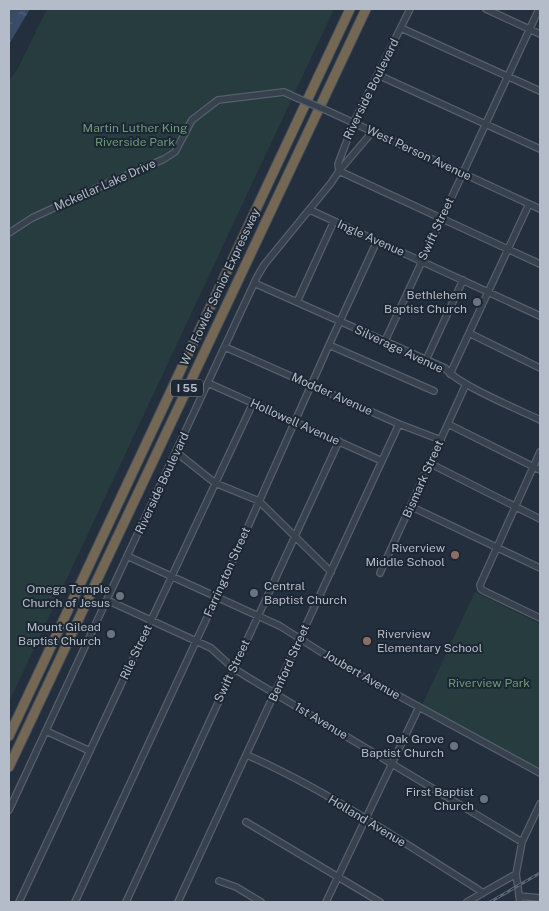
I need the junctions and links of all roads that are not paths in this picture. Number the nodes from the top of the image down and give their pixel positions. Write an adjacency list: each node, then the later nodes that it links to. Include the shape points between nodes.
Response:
1 (350, 9): 82 (highway, W B Fowler Senior Expressway / I 55)
2 (366, 9): 86 (highway, W B Fowler Senior Expressway / I 55)
3 (410, 9): 6 (street, Riverside Boulevard)
4 (486, 9): 7 (street)
5 (539, 9): 7 (street, Swift Street)
6 (401, 28): 9 (street, Riverside Boulevard); 10 (street)
7 (529, 29): 8 (street); 10 (street, Swift Street)
8 (540, 34)
9 (378, 75): 13 (street, Riverside Boulevard); 14 (street)
10 (508, 76): 11 (street); 14 (street, Swift Street)
11 (540, 91)
12 (297, 98): 13 (street, West Person Avenue, bridge); 24 (street, Mckellar Lake Drive, via 284,92 218,100 192,120 175,152 32,218)
13 (354, 122): 15 (street, West Person Avenue); 17 (street, Riverside Boulevard, via 338,164)
14 (485, 124): 16 (street); 18 (street, Swift Street)
15 (373, 131): 17 (street, Riverside Boulevard); 18 (street, West Person Avenue)
16 (540, 149)
17 (339, 171): 21 (street, Riverside Boulevard); 22 (street)
18 (462, 173): 19 (street, West Person Avenue); 22 (street, Swift Street)
19 (530, 204): 20 (street, West Person Avenue); 26 (street)
20 (540, 209)
21 (310, 210): 23 (street, Ingle Avenue); 30 (street, Riverside Boulevard, via 264,265)
22 (441, 217): 26 (street); 27 (street, Swift Street)
23 (334, 221): 25 (street, Ingle Avenue); 32 (street)
24 (9, 233)
25 (377, 241): 27 (street, Ingle Avenue); 34 (street, Farrington Street)
26 (509, 248): 28 (street); 31 (street)
27 (422, 261): 29 (street, Ingle Avenue); 36 (street, Swift Street)
28 (540, 264)
29 (463, 280): 31 (street, Ingle Avenue); 39 (street)
30 (254, 283): 32 (street, Silverage Avenue); 38 (street, Riverside Boulevard)
31 (488, 291): 33 (street, Ingle Avenue); 35 (street)
32 (296, 302): 34 (street, Silverage Avenue)
33 (540, 316)
34 (340, 321): 36 (street, Silverage Avenue); 37 (street, Farrington Street)
35 (469, 333): 40 (street); 41 (street)
36 (385, 341): 39 (street, Silverage Avenue)
37 (329, 345): 43 (street, Farrington Street); 45 (street)
38 (225, 347): 42 (street, Riverside Boulevard); 43 (street, Modder Avenue)
39 (426, 360): 41 (street, Silverage Avenue, via 445,368)
40 (540, 368)
41 (450, 374): 44 (street, Silverage Avenue)
42 (208, 383): 46 (street, Hollowell Avenue); 53 (street, Riverside Boulevard)
43 (311, 384): 48 (street, Farrington Street); 49 (street, Modder Avenue)
44 (466, 384): 47 (street, Silverage Avenue); 50 (street, Bismark Street)
45 (434, 391)
46 (253, 403): 48 (street, Hollowell Avenue); 59 (street, Rile Street)
47 (540, 420)
48 (295, 422): 52 (street, Hollowell Avenue); 60 (street, Farrington Street)
49 (399, 424): 51 (street, Modder Avenue); 55 (street, Benford Street)
50 (448, 424): 51 (street, Bismark Street); 57 (street)
51 (440, 440): 56 (street, Bismark Street)
52 (339, 441): 55 (street, Hollowell Avenue); 64 (street, Swift Street)
53 (176, 452): 59 (street); 66 (street, Riverside Boulevard)
54 (540, 452): 57 (street)
55 (382, 461): 68 (street, Benford Street)
56 (431, 464): 61 (street, Bismark Street); 62 (street)
57 (534, 467): 58 (street); 62 (street)
58 (540, 470)
59 (215, 483): 60 (street); 70 (street, Rile Street)
60 (259, 501): 64 (street); 71 (street, Farrington Street)
61 (412, 506): 65 (street); 69 (street, Bismark Street)
62 (516, 507): 63 (street); 65 (street)
63 (540, 519)
64 (295, 536): 68 (street); 73 (street, Swift Street)
65 (497, 547): 67 (street); 74 (street, via 480,587 484,592)
66 (127, 556): 70 (street, Joubert Avenue); 72 (street, Riverside Boulevard)
67 (540, 568)
68 (331, 572): 76 (street, Benford Street)
69 (380, 573)
70 (172, 576): 71 (street, Joubert Avenue); 75 (street, Rile Street)
71 (217, 596): 73 (street, Joubert Avenue); 77 (street, Farrington Street)
72 (107, 600): 75 (street, 1st Avenue); 81 (street, Riverside Boulevard)
73 (258, 615): 76 (street, Joubert Avenue); 78 (street, Swift Street)
74 (540, 618)
75 (151, 620): 77 (street, 1st Avenue); 83 (street, Rile Street)
76 (300, 638): 79 (street, Benford Street); 80 (street, Joubert Avenue)
77 (196, 640): 78 (street, 1st Avenue); 100 (street, Farrington Street)
78 (234, 668): 79 (street, 1st Avenue); 101 (street, Swift Street)
79 (275, 694): 84 (street, Benford Street); 85 (street, 1st Avenue)
80 (418, 707): 85 (street); 87 (street, Joubert Avenue)
81 (46, 731): 83 (street); 89 (street, Riverside Boulevard)
82 (9, 736)
83 (90, 751): 99 (street, Rile Street)
84 (247, 755): 90 (street, Holland Avenue, via 280,770); 102 (street, Benford Street)
85 (392, 763): 90 (street); 92 (street, 1st Avenue)
86 (9, 767)
87 (540, 773)
88 (540, 804): 92 (street)
89 (9, 810)
90 (365, 819): 94 (street); 96 (street, Holland Avenue)
91 (246, 822): 94 (street)
92 (522, 842): 93 (street)
93 (516, 874): 96 (street); 98 (street)
94 (338, 876): 104 (street); 105 (street)
95 (219, 881): 103 (street)
96 (483, 893): 106 (street)
97 (540, 898): 98 (street)
98 (519, 899)
99 (19, 902)
100 (75, 902)
101 (126, 902)
102 (178, 902)
103 (261, 902)
104 (326, 902)
105 (380, 902)
106 (467, 902)

